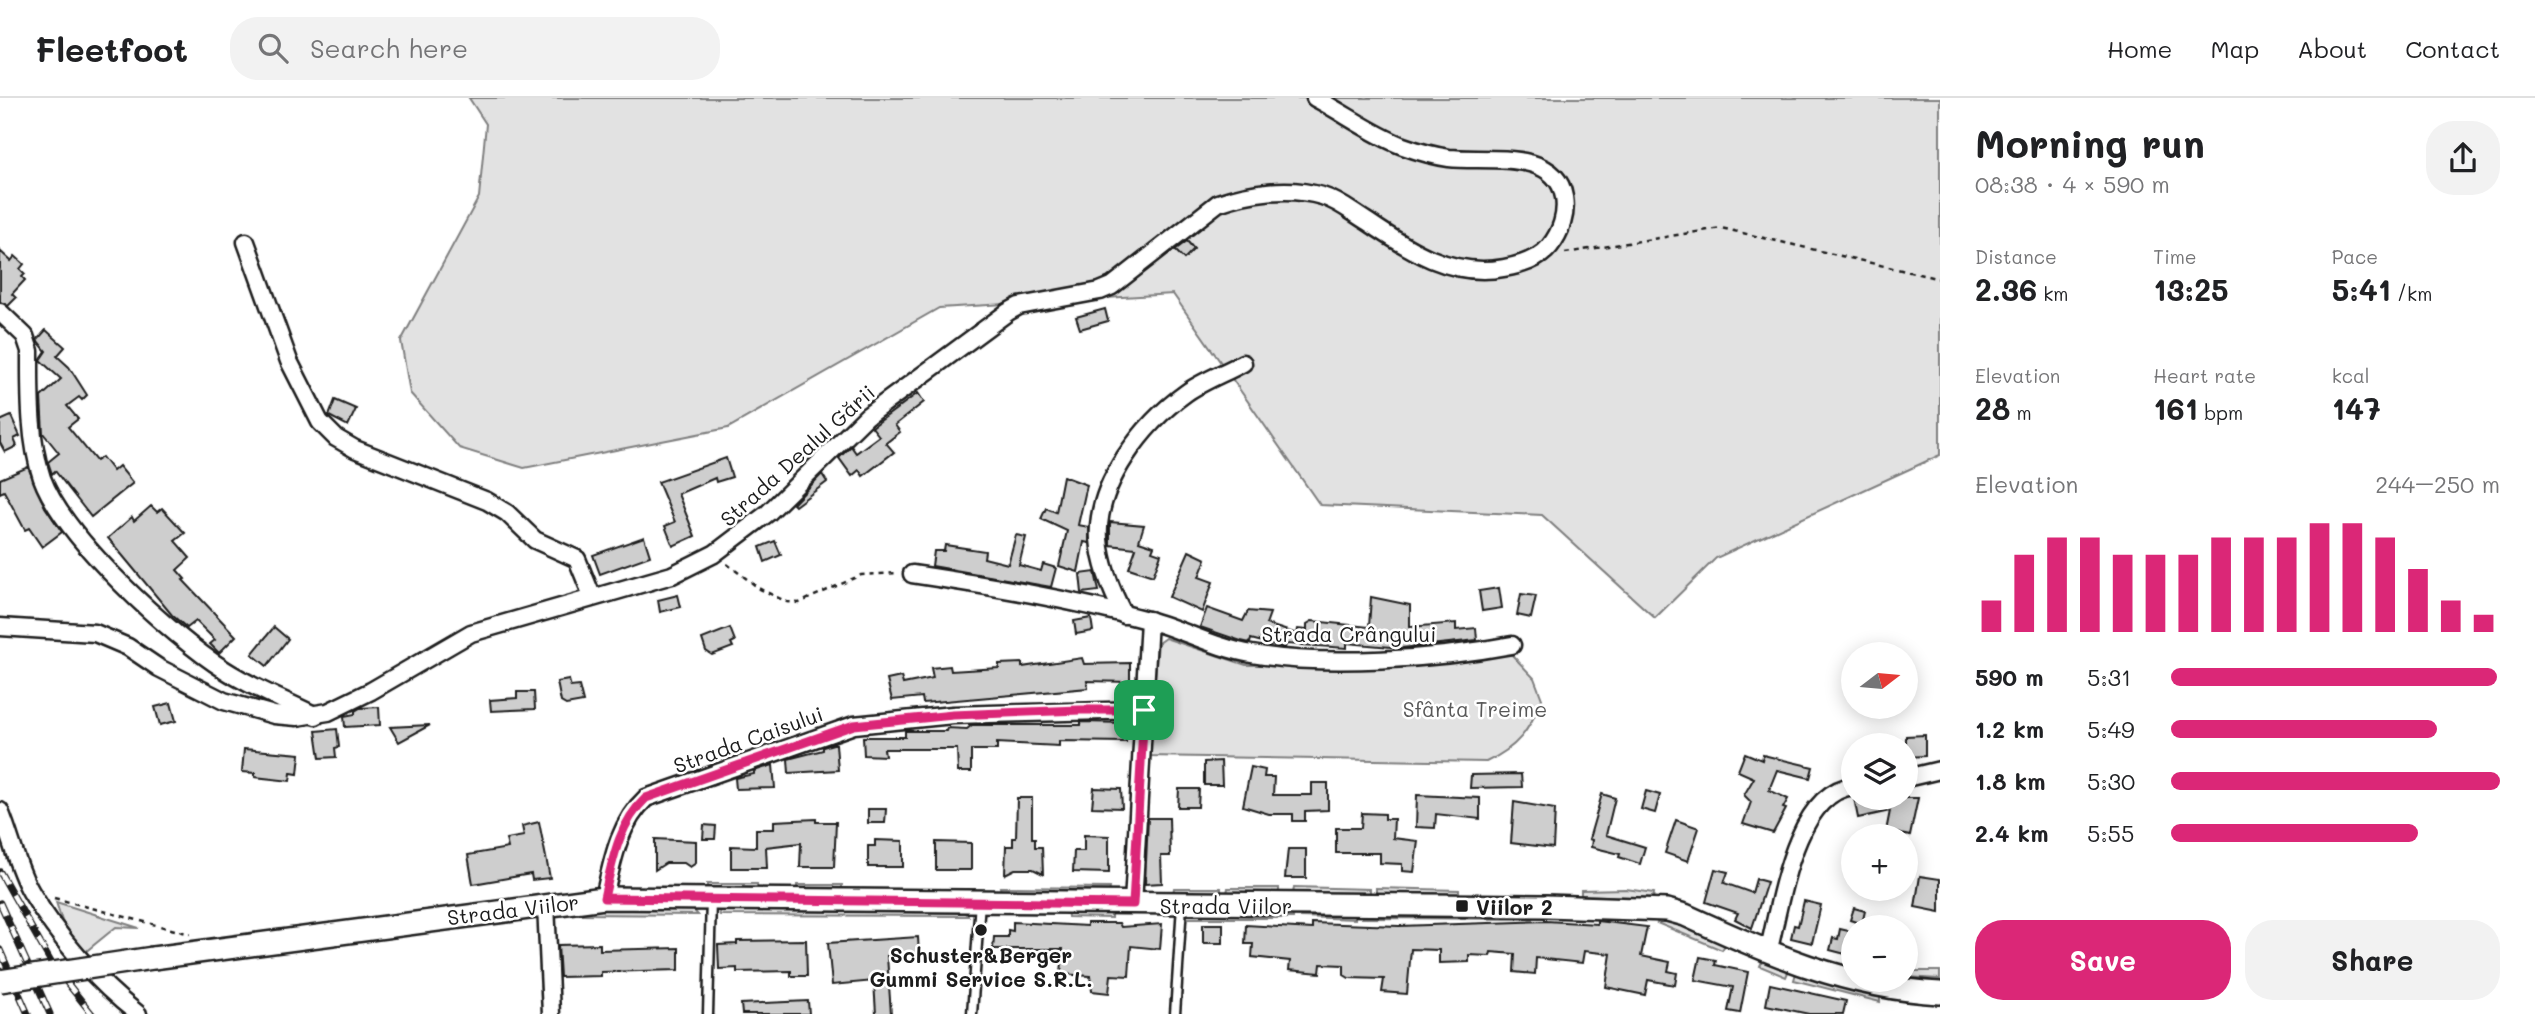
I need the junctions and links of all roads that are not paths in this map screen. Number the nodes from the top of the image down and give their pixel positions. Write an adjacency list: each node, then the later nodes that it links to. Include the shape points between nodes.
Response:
1 (1315, 98): 6 (street, Strada Dealul Gării, via 1402,145 1448,158 1544,168 1563,188 1564,222 1538,257 1488,271 1457,269 1409,250 1321,196 1275,192 1218,202 1112,286 1008,312 867,416 768,513 714,554 672,575)
2 (246, 242): 6 (street, via 289,361 320,422 355,449 508,513 535,540 577,559)
3 (0, 312): 12 (street, via 25,336 30,351 37,457 50,496 68,521 178,636 226,670)
4 (1243, 363): 7 (street, via 1187,392 1157,418 1113,479 1102,508 1098,538 1104,567)
5 (912, 573): 7 (street, Strada Crângului, via 1002,587)
6 (592, 596): 12 (street, Strada Dealul Gării, via 471,633 371,691)
7 (1124, 615): 8 (street, Strada Crângului)
8 (1149, 620): 10 (street, Strada Crângului, via 1195,639 1252,654 1302,659 1396,658); 11 (street)
9 (0, 626): 12 (street, Strada Dealul Gării, via 109,637 224,701 274,715)
10 (1512, 645)
11 (1144, 710): 17 (street, Strada Caisului, via 953,715 837,730 646,798 634,809 614,850); 21 (street)
12 (316, 716)
13 (1940, 769): 14 (street)
14 (1918, 775)
15 (1841, 789): 23 (street, via 1822,802 1800,834)
16 (0, 811): 26 (street, via 31,891 81,961)
17 (604, 898): 18 (street, Strada Viilor); 20 (street, Strada Viilor)
18 (712, 899): 19 (street, Strada Viilor); 28 (lane)
19 (980, 901): 21 (street, Strada Viilor); 29 (lane)
20 (546, 904): 24 (street, Strada Viilor, bridge); 27 (street)
21 (1133, 904): 22 (street, Strada Viilor)
22 (1182, 905): 23 (street, Strada Viilor, via 1652,909 1685,915); 30 (lane)
23 (1768, 953): 25 (street, Strada Viilor, via 1879,987)
24 (0, 981)
25 (1940, 993)
26 (138, 1014)
27 (551, 1014)
28 (708, 1014)
29 (972, 1014)
30 (1175, 1014)

